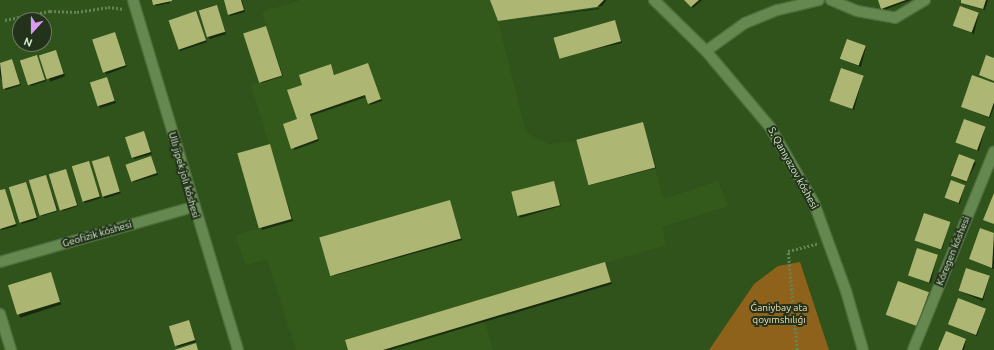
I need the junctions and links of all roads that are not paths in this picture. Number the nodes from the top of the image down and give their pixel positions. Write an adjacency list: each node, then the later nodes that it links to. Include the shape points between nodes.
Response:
1 (133, 0): 8 (street, Ullı jipek jolı kóshesi)
2 (654, 0): 6 (street, S. Qanıyazov kóshesi)
3 (819, 0): 6 (street, via 778,10 745,23)
4 (831, 0): 5 (street, via 857,11 895,18)
5 (925, 0)
6 (706, 51): 13 (street, S. Qanıyazov kóshesi, via 770,127 814,203 846,290)
7 (994, 152): 14 (street, Kóregen kóshesi)
8 (193, 207): 9 (street, Geofizik kóshesi); 12 (street, Ullı jipek jolı kóshesi)
9 (0, 262)
10 (0, 314): 11 (street)
11 (11, 350)
12 (238, 350)
13 (863, 350)
14 (913, 350)

